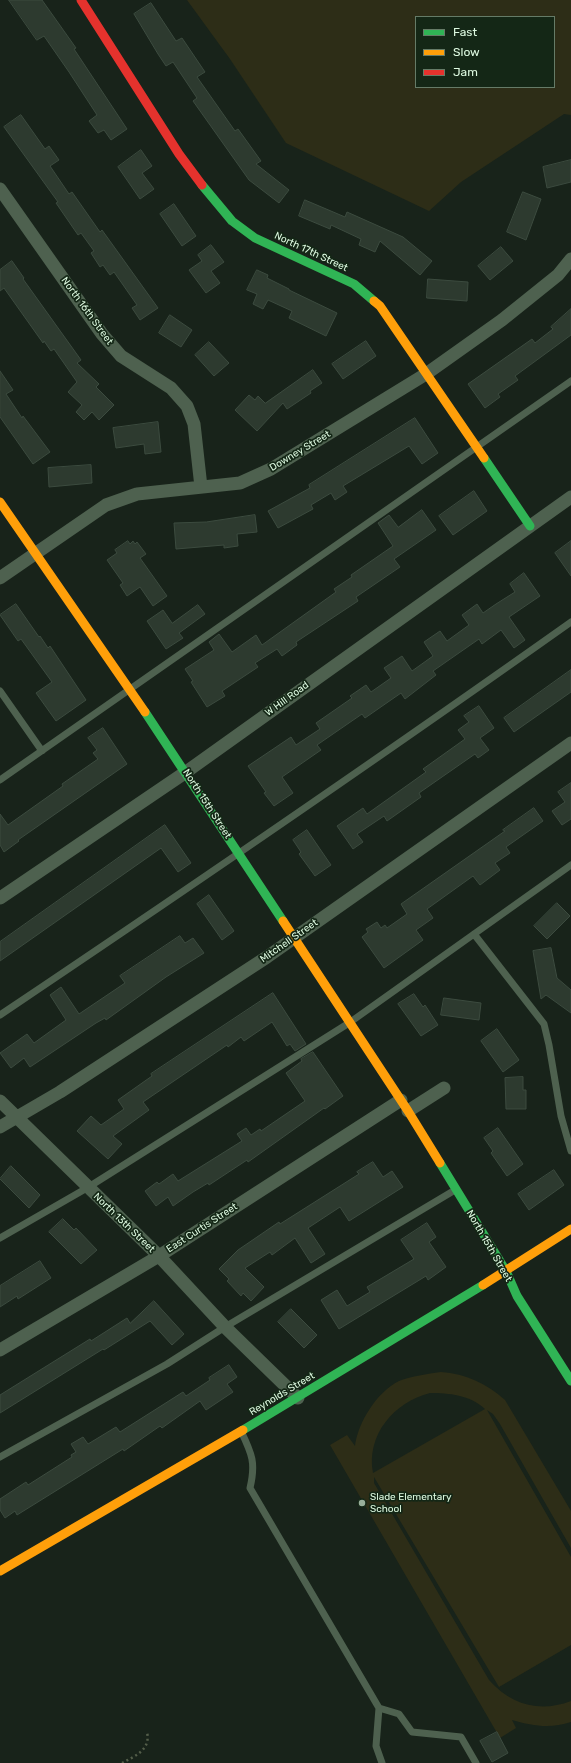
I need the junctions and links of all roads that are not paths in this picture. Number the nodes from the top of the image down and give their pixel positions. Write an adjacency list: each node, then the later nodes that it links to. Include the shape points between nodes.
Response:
1 (80, 0): 4 (street, North 17th Street, via 179,154 232,221 255,238 354,284 380,306)
2 (0, 190): 7 (street, North 16th Street, via 102,334 121,356 172,388 187,406 194,424)
3 (571, 259): 4 (street, Downey Street, via 558,275 502,320)
4 (426, 374): 6 (street, North 17th Street); 7 (street, Downey Street, via 271,469 240,483)
5 (571, 381): 6 (lane)
6 (476, 448): 10 (street, North 17th Street); 14 (lane)
7 (201, 487): 11 (street, Downey Street, via 136,494 106,505)
8 (571, 497): 10 (street, W Hill Road)
9 (0, 502): 11 (street, North 15th Street)
10 (530, 526): 18 (street, W Hill Road)
11 (36, 553): 12 (street, Downey Street); 14 (street, North 15th Street)
12 (0, 578)
13 (571, 622): 20 (lane)
14 (129, 689): 17 (lane); 18 (street, North 15th Street)
15 (0, 691): 17 (lane)
16 (571, 743): 24 (street, Mitchell Street)
17 (42, 751): 19 (lane)
18 (186, 772): 20 (street, North 15th Street); 22 (street, W Hill Road)
19 (0, 780)
20 (240, 854): 24 (street, North 15th Street); 25 (lane)
21 (571, 865): 23 (lane)
22 (0, 898)
23 (474, 934): 26 (lane); 32 (lane, via 544,1024 561,1116)
24 (294, 938): 26 (street, North 15th Street); 30 (street, Mitchell Street)
25 (0, 1015)
26 (349, 1023): 29 (street, North 15th Street); 33 (lane)
27 (444, 1088): 29 (street)
28 (0, 1101): 30 (street, North 13th Street)
29 (405, 1106): 34 (street, North 15th Street); 37 (street, East Curtis Street)
30 (16, 1118): 31 (street, Mitchell Street); 33 (street, North 13th Street)
31 (0, 1127)
32 (571, 1151)
33 (87, 1188): 36 (lane); 37 (street, North 13th Street)
34 (457, 1189): 38 (street, North 15th Street); 39 (lane)
35 (571, 1229): 38 (street, Reynolds Street)
36 (0, 1238)
37 (159, 1256): 39 (street, North 13th Street); 40 (street, East Curtis Street)
38 (506, 1271): 41 (street, North 15th Street, via 517,1296); 42 (street, Reynolds Street)
39 (225, 1326): 42 (street, North 13th Street); 44 (lane, via 167,1364)
40 (0, 1350)
41 (571, 1381)
42 (298, 1398): 43 (street, Reynolds Street)
43 (241, 1431): 45 (street, Reynolds Street); 46 (lane, via 251,1452 254,1471 250,1488)
44 (0, 1457)
45 (0, 1571)
46 (379, 1708): 47 (lane, via 376,1746); 48 (lane, via 399,1714 412,1732 461,1737)
47 (382, 1763)
48 (476, 1763)

